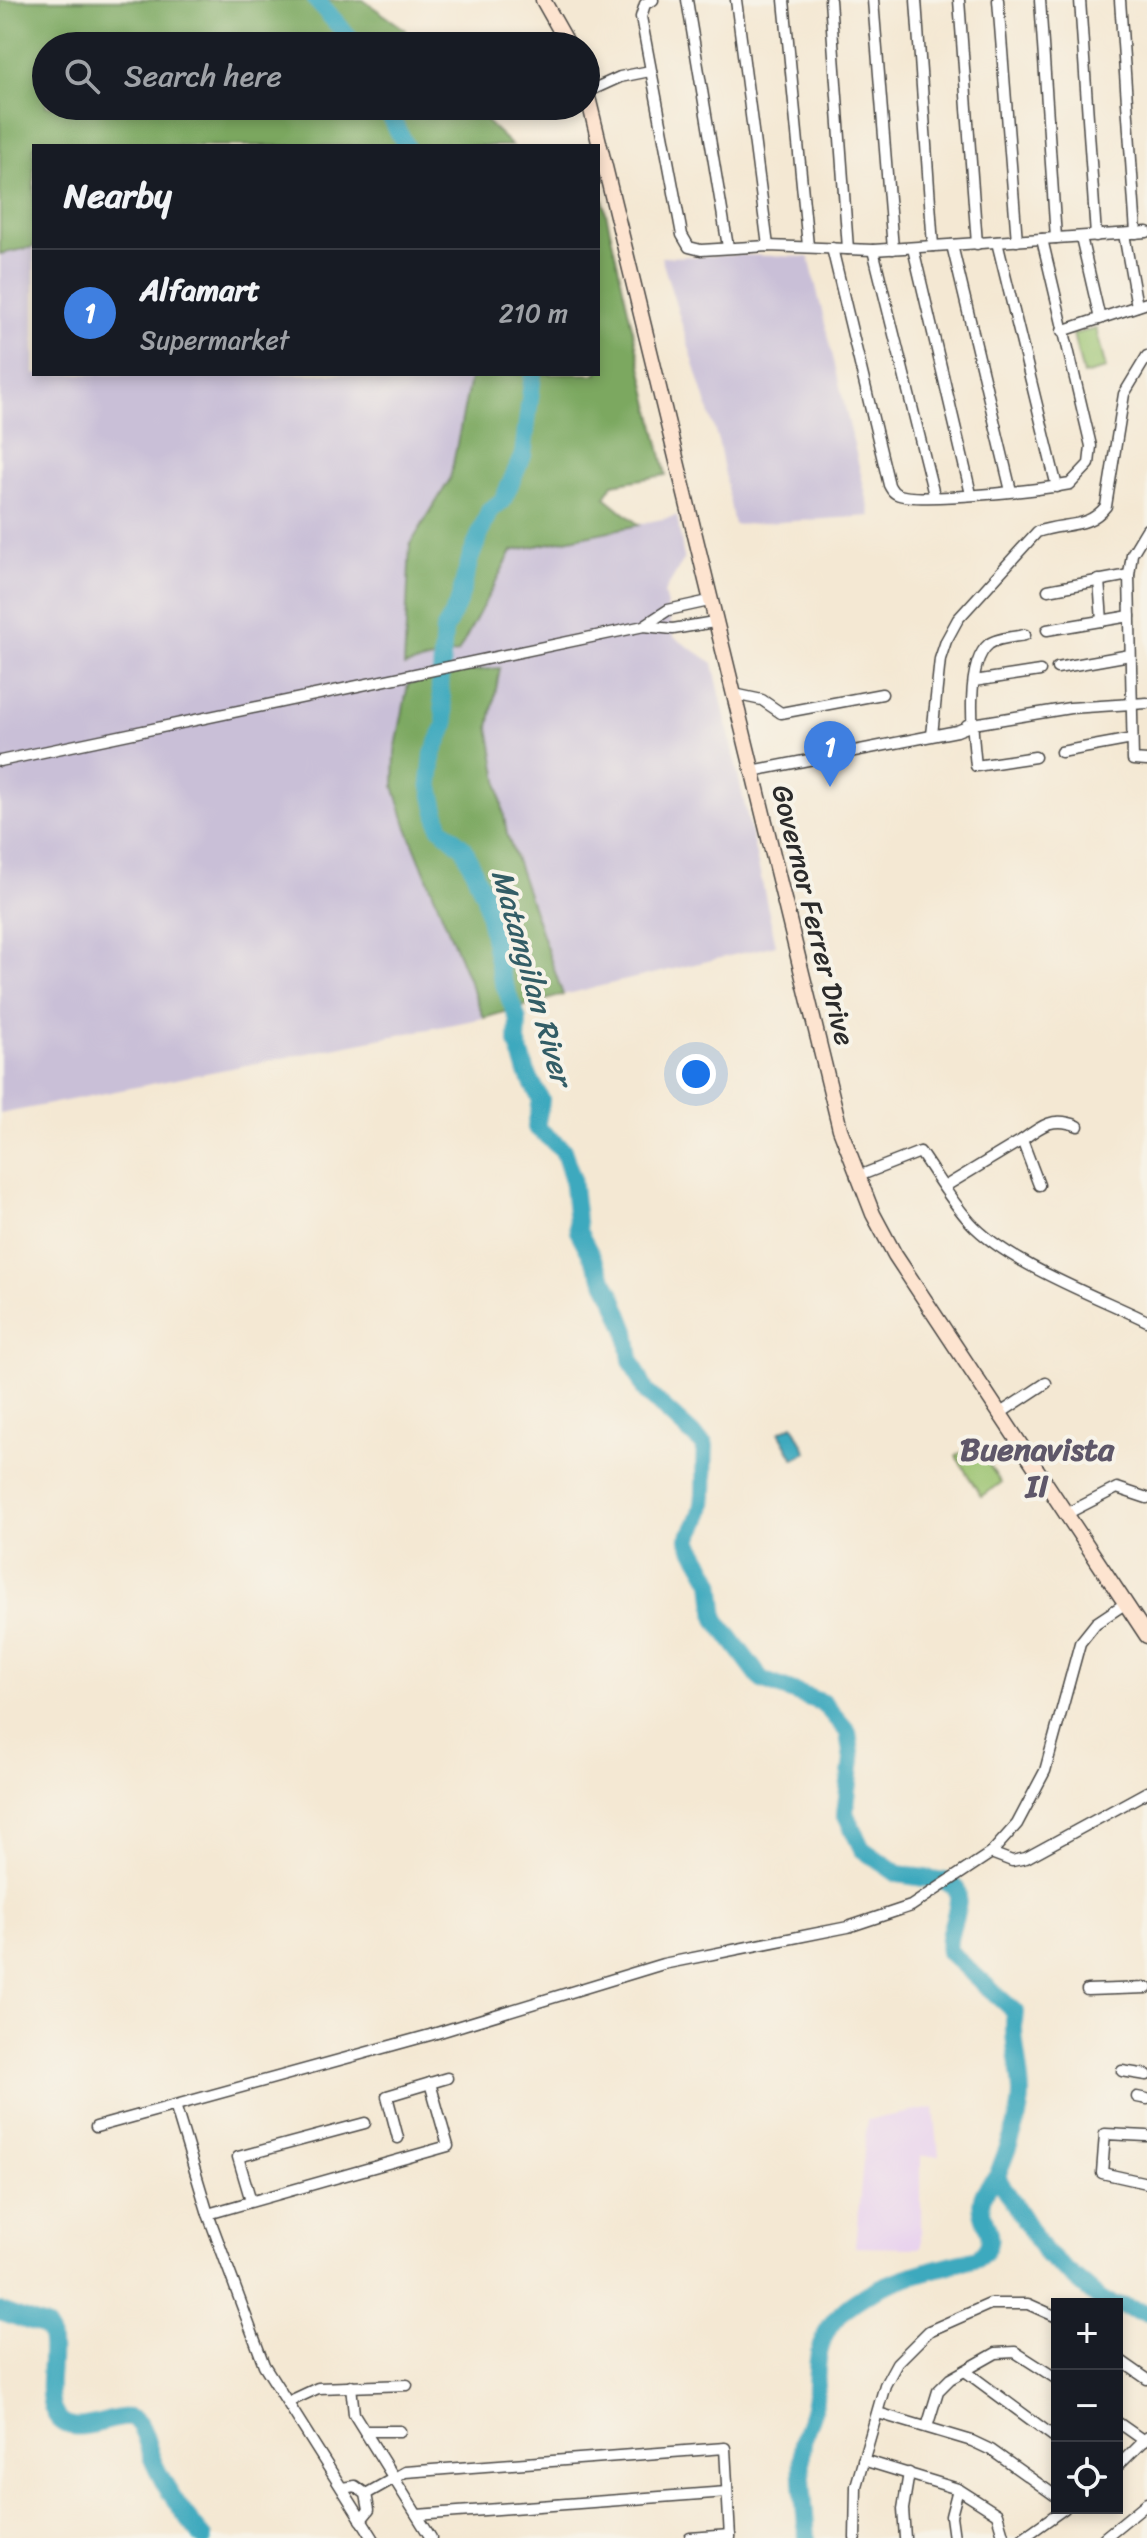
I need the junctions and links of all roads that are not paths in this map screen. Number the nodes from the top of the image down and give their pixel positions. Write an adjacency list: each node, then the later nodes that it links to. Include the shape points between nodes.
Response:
1 (543, 0): 14 (main road)
2 (653, 0): 15 (street, via 641,9)
3 (687, 0): 32 (street)
4 (736, 0): 29 (street)
5 (784, 0): 30 (street)
6 (830, 0): 35 (street)
7 (873, 0): 36 (street)
8 (916, 0): 31 (street)
9 (959, 0): 27 (street)
10 (998, 0): 25 (street)
11 (1040, 0): 23 (street)
12 (1080, 0): 21 (street)
13 (1120, 0): 20 (street)
14 (561, 32)
15 (650, 71): 16 (street); 32 (street, via 685,243 701,250)
16 (600, 85)
17 (594, 120): 19 (main road, Governor Ferrer Drive)
18 (600, 144): 50 (main road, Governor Ferrer Drive)
19 (600, 144)
20 (1136, 233): 21 (street); 38 (street)
21 (1096, 236): 22 (street)
22 (1081, 237): 23 (street); 39 (street)
23 (1056, 238): 24 (street)
24 (1042, 239): 25 (street); 40 (street)
25 (1017, 241): 26 (street)
26 (997, 242): 27 (street); 42 (street)
27 (977, 244): 28 (street)
28 (952, 245): 31 (street); 43 (street)
29 (768, 246): 30 (street); 32 (street)
30 (808, 246): 33 (street)
31 (933, 246): 34 (street)
32 (728, 247)
33 (832, 248): 35 (street); 45 (street, via 889,485 901,495)
34 (913, 248): 36 (street); 44 (street)
35 (848, 249): 37 (street)
36 (893, 249): 37 (street)
37 (873, 250): 45 (street)
38 (1142, 305): 39 (street)
39 (1100, 319): 40 (street)
40 (1062, 331): 42 (street, via 1091,446 1082,475)
41 (1147, 356): 66 (street, via 1124,394 1106,506 1087,523 1037,532 958,619 940,659)
42 (1057, 487): 43 (street)
43 (1011, 491): 44 (street)
44 (971, 494): 45 (street)
45 (934, 495)
46 (1147, 529): 47 (street, via 1132,554)
47 (1129, 575): 48 (street); 51 (street)
48 (1099, 580): 49 (street); 52 (street)
49 (1048, 590)
50 (709, 601): 53 (main road, Governor Ferrer Drive); 54 (street, via 668,610)
51 (1130, 616): 52 (street); 57 (street)
52 (1102, 621): 55 (street)
53 (714, 622): 54 (street, via 673,629); 61 (main road, Governor Ferrer Drive)
54 (644, 626): 70 (street)
55 (1047, 630)
56 (1025, 635): 60 (street, via 988,644)
57 (1130, 655): 58 (street); 64 (street)
58 (1057, 668)
59 (1040, 671): 60 (street)
60 (974, 681): 65 (street)
61 (734, 694): 62 (street, via 750,696 781,713); 72 (main road, Governor Ferrer Drive)
62 (882, 694)
63 (1147, 703): 64 (street)
64 (1129, 704): 65 (street); 67 (street)
65 (972, 725): 66 (street); 69 (street, via 976,766)
66 (932, 735): 72 (street)
67 (1132, 739): 68 (street); 71 (street, via 1133,760)
68 (1061, 752)
69 (1035, 757)
70 (0, 761)
71 (1147, 761)
72 (752, 771): 75 (main road, Governor Ferrer Drive)
73 (1078, 1126): 74 (street, via 1050,1121)
74 (1022, 1140): 76 (street); 77 (street)
75 (856, 1177): 77 (street, via 920,1152); 80 (main road, Governor Ferrer Drive, via 895,1255)
76 (1039, 1185)
77 (944, 1187): 78 (street, via 970,1222 1008,1252)
78 (1147, 1321)
79 (1046, 1383): 80 (street)
80 (999, 1414): 82 (main road, Governor Ferrer Drive)
81 (1147, 1498): 82 (street, via 1117,1488)
82 (1066, 1514): 83 (main road, Governor Ferrer Drive)
83 (1126, 1603): 84 (main road, Governor Ferrer Drive); 87 (street, via 1096,1623 1080,1643 1040,1784 1017,1824)
84 (1142, 1617): 85 (main road, Governor Ferrer Drive)
85 (1147, 1636)
86 (1147, 1792): 87 (street, via 1026,1858 1012,1861)
87 (991, 1853): 94 (street, via 918,1902 848,1927 663,1964)
88 (1147, 1988): 89 (street)
89 (1087, 1990)
90 (1122, 2071): 91 (street)
91 (1147, 2075)
92 (447, 2078): 93 (street)
93 (430, 2083): 98 (street, via 387,2096); 100 (street, via 448,2146)
94 (175, 2105): 96 (street); 101 (street)
95 (365, 2123): 100 (street, via 238,2157)
96 (96, 2127)
97 (1147, 2136): 99 (street, via 1105,2134 1102,2173)
98 (398, 2138)
99 (1147, 2183)
100 (251, 2201): 101 (street)
101 (208, 2214): 109 (street, via 258,2352)
102 (1051, 2314): 110 (street, via 1028,2304 1003,2302 935,2328 889,2374)
103 (1123, 2362): 106 (street)
104 (965, 2371): 105 (street, via 1006,2350); 112 (street, via 938,2391); 115 (street)
105 (1051, 2375)
106 (1147, 2379)
107 (407, 2385): 108 (street)
108 (351, 2386): 109 (street, via 318,2388); 113 (street, via 352,2409)
109 (288, 2402): 121 (street)
110 (878, 2413): 112 (street); 117 (street)
111 (1123, 2426): 116 (street)
112 (927, 2427): 124 (street, via 991,2450)
113 (365, 2431): 114 (street); 120 (street)
114 (400, 2431)
115 (1051, 2435)
116 (1146, 2439): 118 (street)
117 (863, 2460): 119 (street); 134 (street, via 854,2501)
118 (1123, 2461)
119 (909, 2473): 122 (street); 135 (street)
120 (394, 2478): 123 (street, via 405,2472 725,2448); 125 (street); 128 (street)
121 (342, 2488): 125 (street, via 355,2486); 129 (street)
122 (958, 2489): 136 (street, via 951,2516); 137 (street, via 997,2514)
123 (727, 2492): 128 (street); 130 (street)
124 (1051, 2493)
125 (366, 2494): 129 (street, via 369,2510)
126 (1147, 2503): 139 (street)
127 (1057, 2514): 138 (street)
128 (417, 2515): 132 (street)
129 (361, 2520): 131 (street)
130 (730, 2536): 133 (street)
131 (373, 2538)
132 (431, 2538)
133 (690, 2538)
134 (855, 2538)
135 (905, 2538)
136 (954, 2538)
137 (1004, 2538)
138 (1023, 2538)
139 (1104, 2538)

